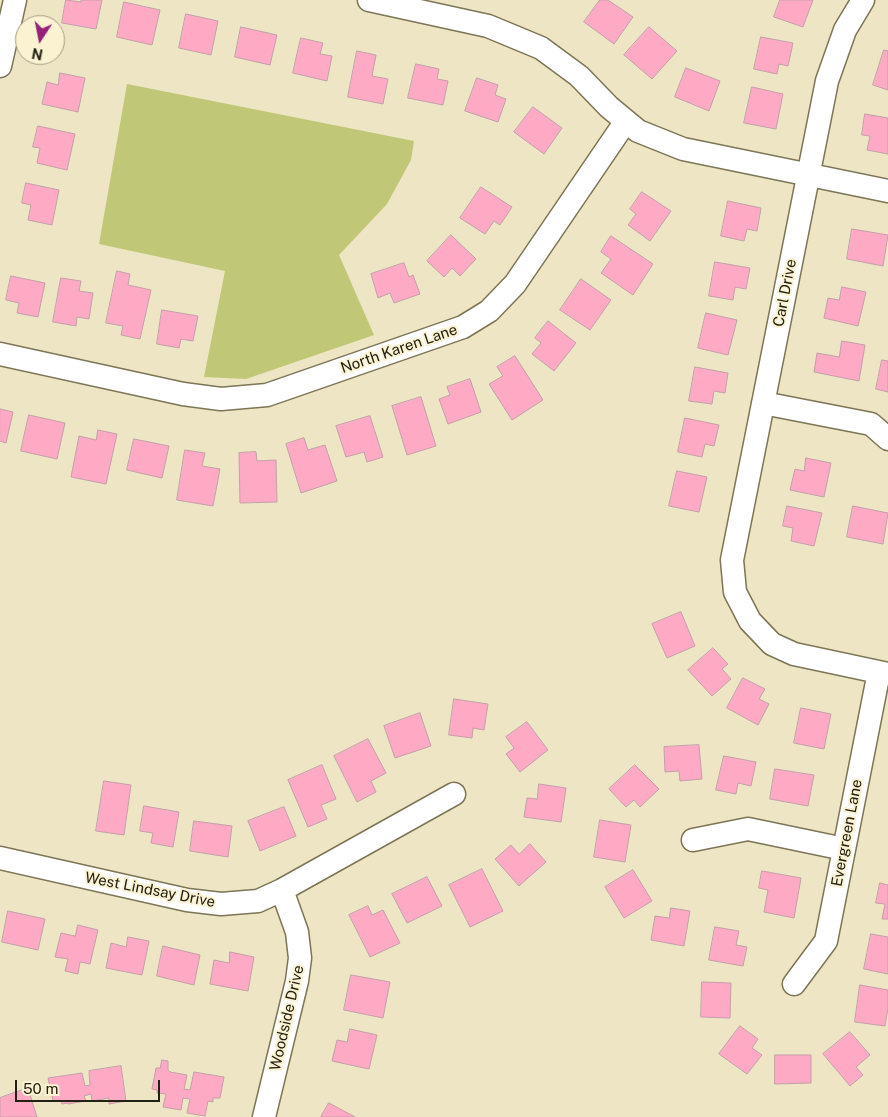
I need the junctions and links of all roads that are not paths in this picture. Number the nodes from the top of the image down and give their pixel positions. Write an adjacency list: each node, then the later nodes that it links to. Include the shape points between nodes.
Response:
1 (15, 0): 5 (street)
2 (369, 0): 4 (street)
3 (863, 0): 7 (street, Carl Drive, via 845,30 827,81)
4 (430, 7): 6 (street, via 541,48 579,76)
5 (0, 66)
6 (626, 121): 7 (street, via 638,131 683,149); 9 (street, North Karen Lane, via 515,284 489,311 463,327 267,395 221,400)
7 (808, 176): 8 (street); 10 (street, Carl Drive)
8 (888, 191)
9 (0, 354)
10 (763, 403): 11 (street, via 871,424); 12 (street, Carl Drive, via 732,560 735,592 750,621 772,644 794,654)
11 (888, 439)
12 (884, 673): 15 (street, Evergreen Lane)
13 (454, 794): 17 (street, West Lindsay Drive)
14 (693, 840): 15 (street, via 748,829)
15 (844, 848): 18 (street, Evergreen Lane, via 826,941)
16 (0, 858): 17 (street, West Lindsay Drive, via 187,900 221,904 258,901)
17 (282, 890): 19 (street, Woodside Drive, via 297,932 300,958)
18 (794, 984)
19 (264, 1117)

